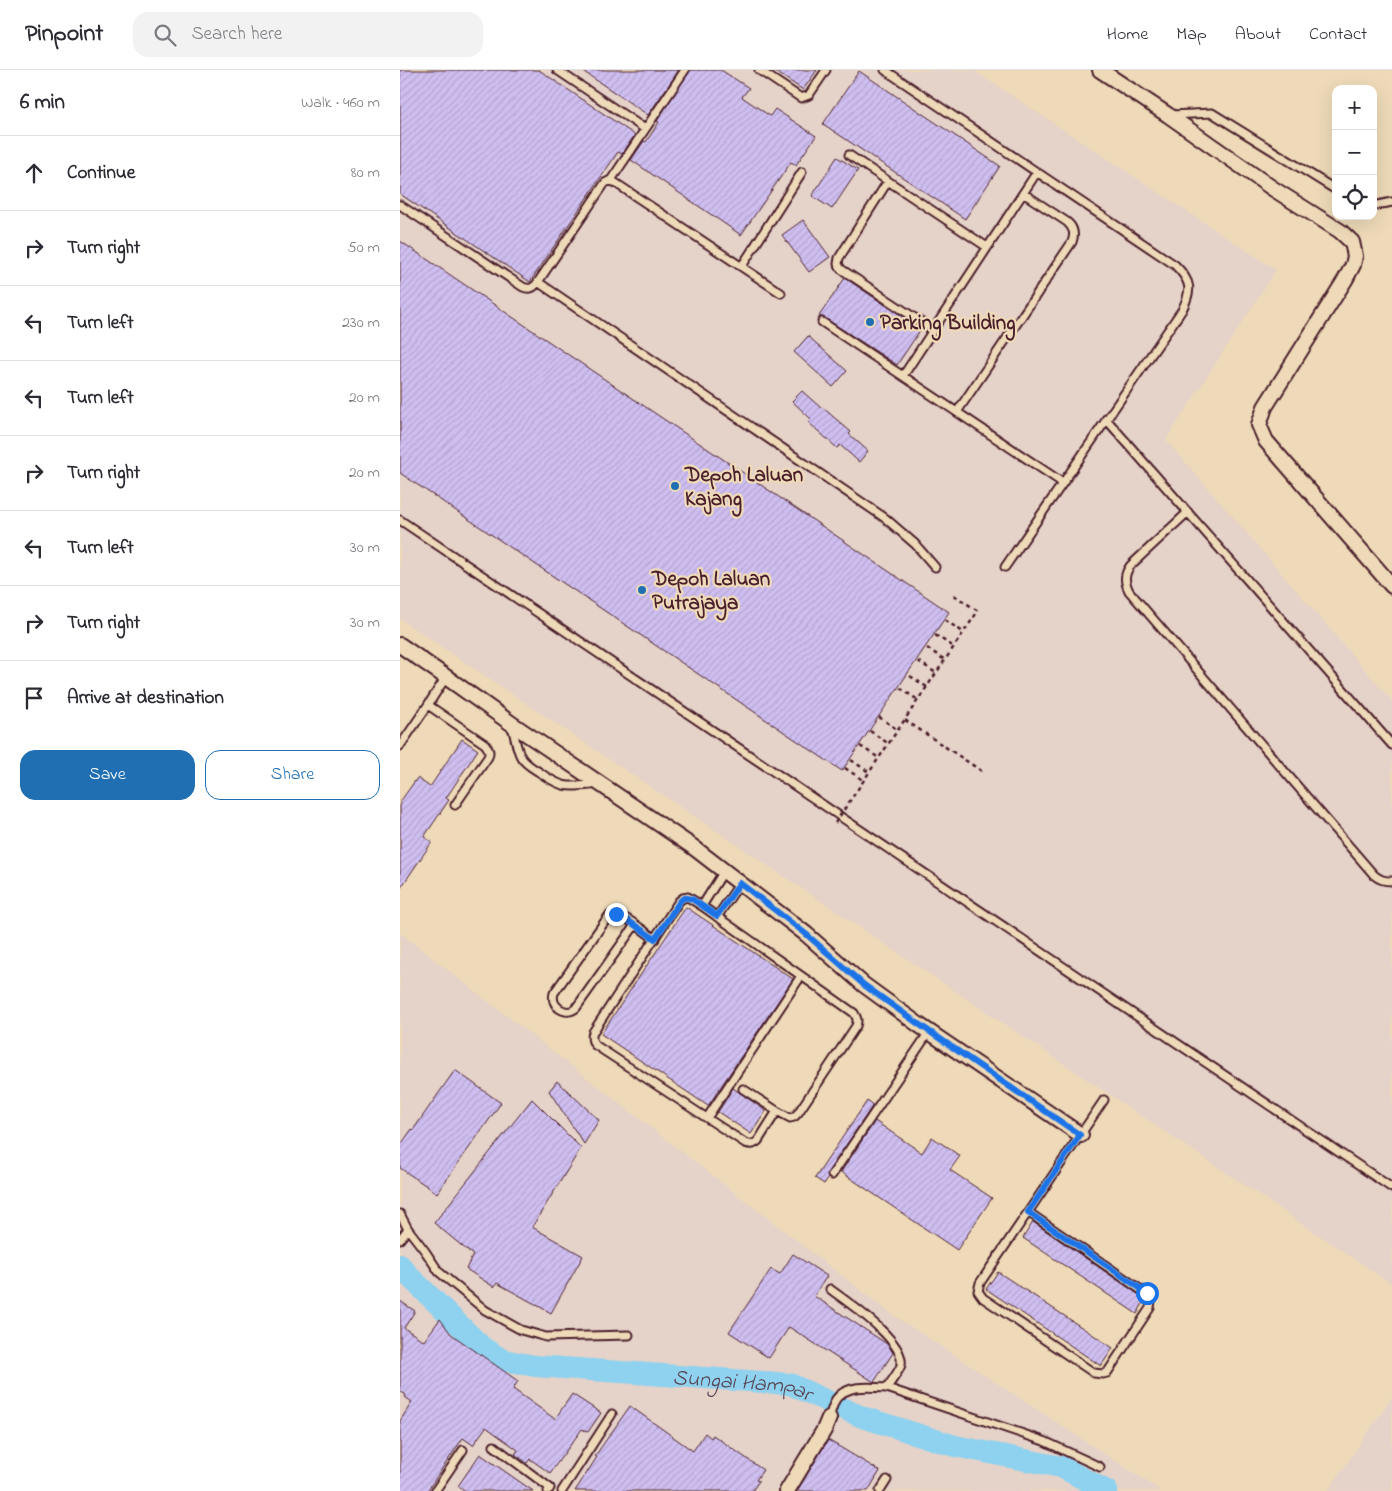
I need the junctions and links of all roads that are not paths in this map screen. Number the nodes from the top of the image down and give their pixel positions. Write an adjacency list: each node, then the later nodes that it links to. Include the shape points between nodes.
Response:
1 (557, 70): 8 (lane)
2 (685, 70): 8 (lane)
3 (759, 70): 6 (lane, via 801,98 809,95)
4 (885, 70): 11 (lane)
5 (1100, 70): 7 (street)
6 (824, 71)
7 (1168, 115): 14 (lane, via 1212,113); 33 (street, via 1352,242 1353,265 1265,407 1259,425 1266,441)
8 (645, 129): 12 (lane)
9 (849, 155): 13 (lane)
10 (802, 172): 20 (lane)
11 (1037, 172): 15 (lane); 27 (lane, via 1175,265 1189,286 1182,310)
12 (611, 180): 20 (lane); 21 (lane, via 605,183)
13 (888, 182): 19 (lane); 24 (lane, via 838,258 838,264 840,269)
14 (1332, 188)
15 (1023, 193): 19 (lane); 26 (lane, via 1072,226 1074,237)
16 (1392, 202): 18 (lane)
17 (400, 205): 21 (lane, via 523,287 532,288)
18 (1377, 205)
19 (987, 248): 24 (lane)
20 (742, 266): 22 (lane)
21 (538, 282): 31 (lane, via 886,518)
22 (781, 292)
23 (822, 322): 25 (lane)
24 (933, 330): 25 (lane)
25 (903, 376): 26 (lane)
26 (957, 412): 28 (lane)
27 (1106, 419): 28 (lane); 29 (lane)
28 (1063, 483): 32 (lane)
29 (1188, 512): 38 (lane); 43 (lane, via 1131,565 1125,578 1129,591 1374,875 1386,881)
30 (400, 520): 57 (lane)
31 (935, 567)
32 (1005, 567)
33 (1392, 586)
34 (400, 645): 35 (street)
35 (446, 676): 36 (lane); 37 (street)
36 (428, 705): 39 (lane); 41 (lane, via 488,748 488,757)
37 (512, 724): 40 (street); 40 (lane, via 519,752 528,765 562,786)
38 (1392, 745)
39 (400, 746)
40 (599, 784): 42 (street)
41 (455, 805)
42 (724, 872): 44 (street); 45 (lane)
43 (1392, 880)
44 (740, 883): 46 (lane); 50 (street, via 806,934 864,985)
45 (702, 906): 46 (lane); 48 (lane, via 688,897 683,898)
46 (717, 916): 49 (lane)
47 (635, 925): 47 (lane, via 611,914 554,994 554,1003 573,1012); 48 (lane)
48 (655, 939): 54 (lane, via 593,1032 592,1041)
49 (801, 976): 53 (lane, via 854,1013 857,1021 798,1113 790,1118); 54 (lane)
50 (929, 1032): 55 (street); 56 (lane)
51 (743, 1089): 53 (lane)
52 (1104, 1100): 55 (lane)
53 (777, 1111): 54 (lane, via 758,1141 750,1145)
54 (707, 1118)
55 (1080, 1135): 58 (lane)
56 (832, 1175)
57 (1392, 1188)
58 (1028, 1212): 58 (lane, via 978,1286 980,1295 1094,1373 1107,1373 1150,1308 1150,1296)
59 (400, 1214): 60 (lane)
60 (408, 1229): 61 (lane); 63 (lane, via 439,1272 485,1310 521,1330 546,1337)
61 (400, 1239)
62 (830, 1289): 64 (lane, via 874,1322 898,1350 901,1366)
63 (629, 1335)
64 (887, 1388): 66 (lane, via 850,1390 836,1399); 69 (lane, via 1044,1440)
65 (612, 1414): 73 (lane)
66 (829, 1418): 74 (street)
67 (494, 1446): 72 (lane, via 550,1488)
68 (463, 1450): 71 (lane)
69 (1100, 1467)
70 (887, 1480): 75 (lane)
71 (435, 1491)
72 (548, 1491)
73 (562, 1491)
74 (787, 1491)
75 (880, 1491)

